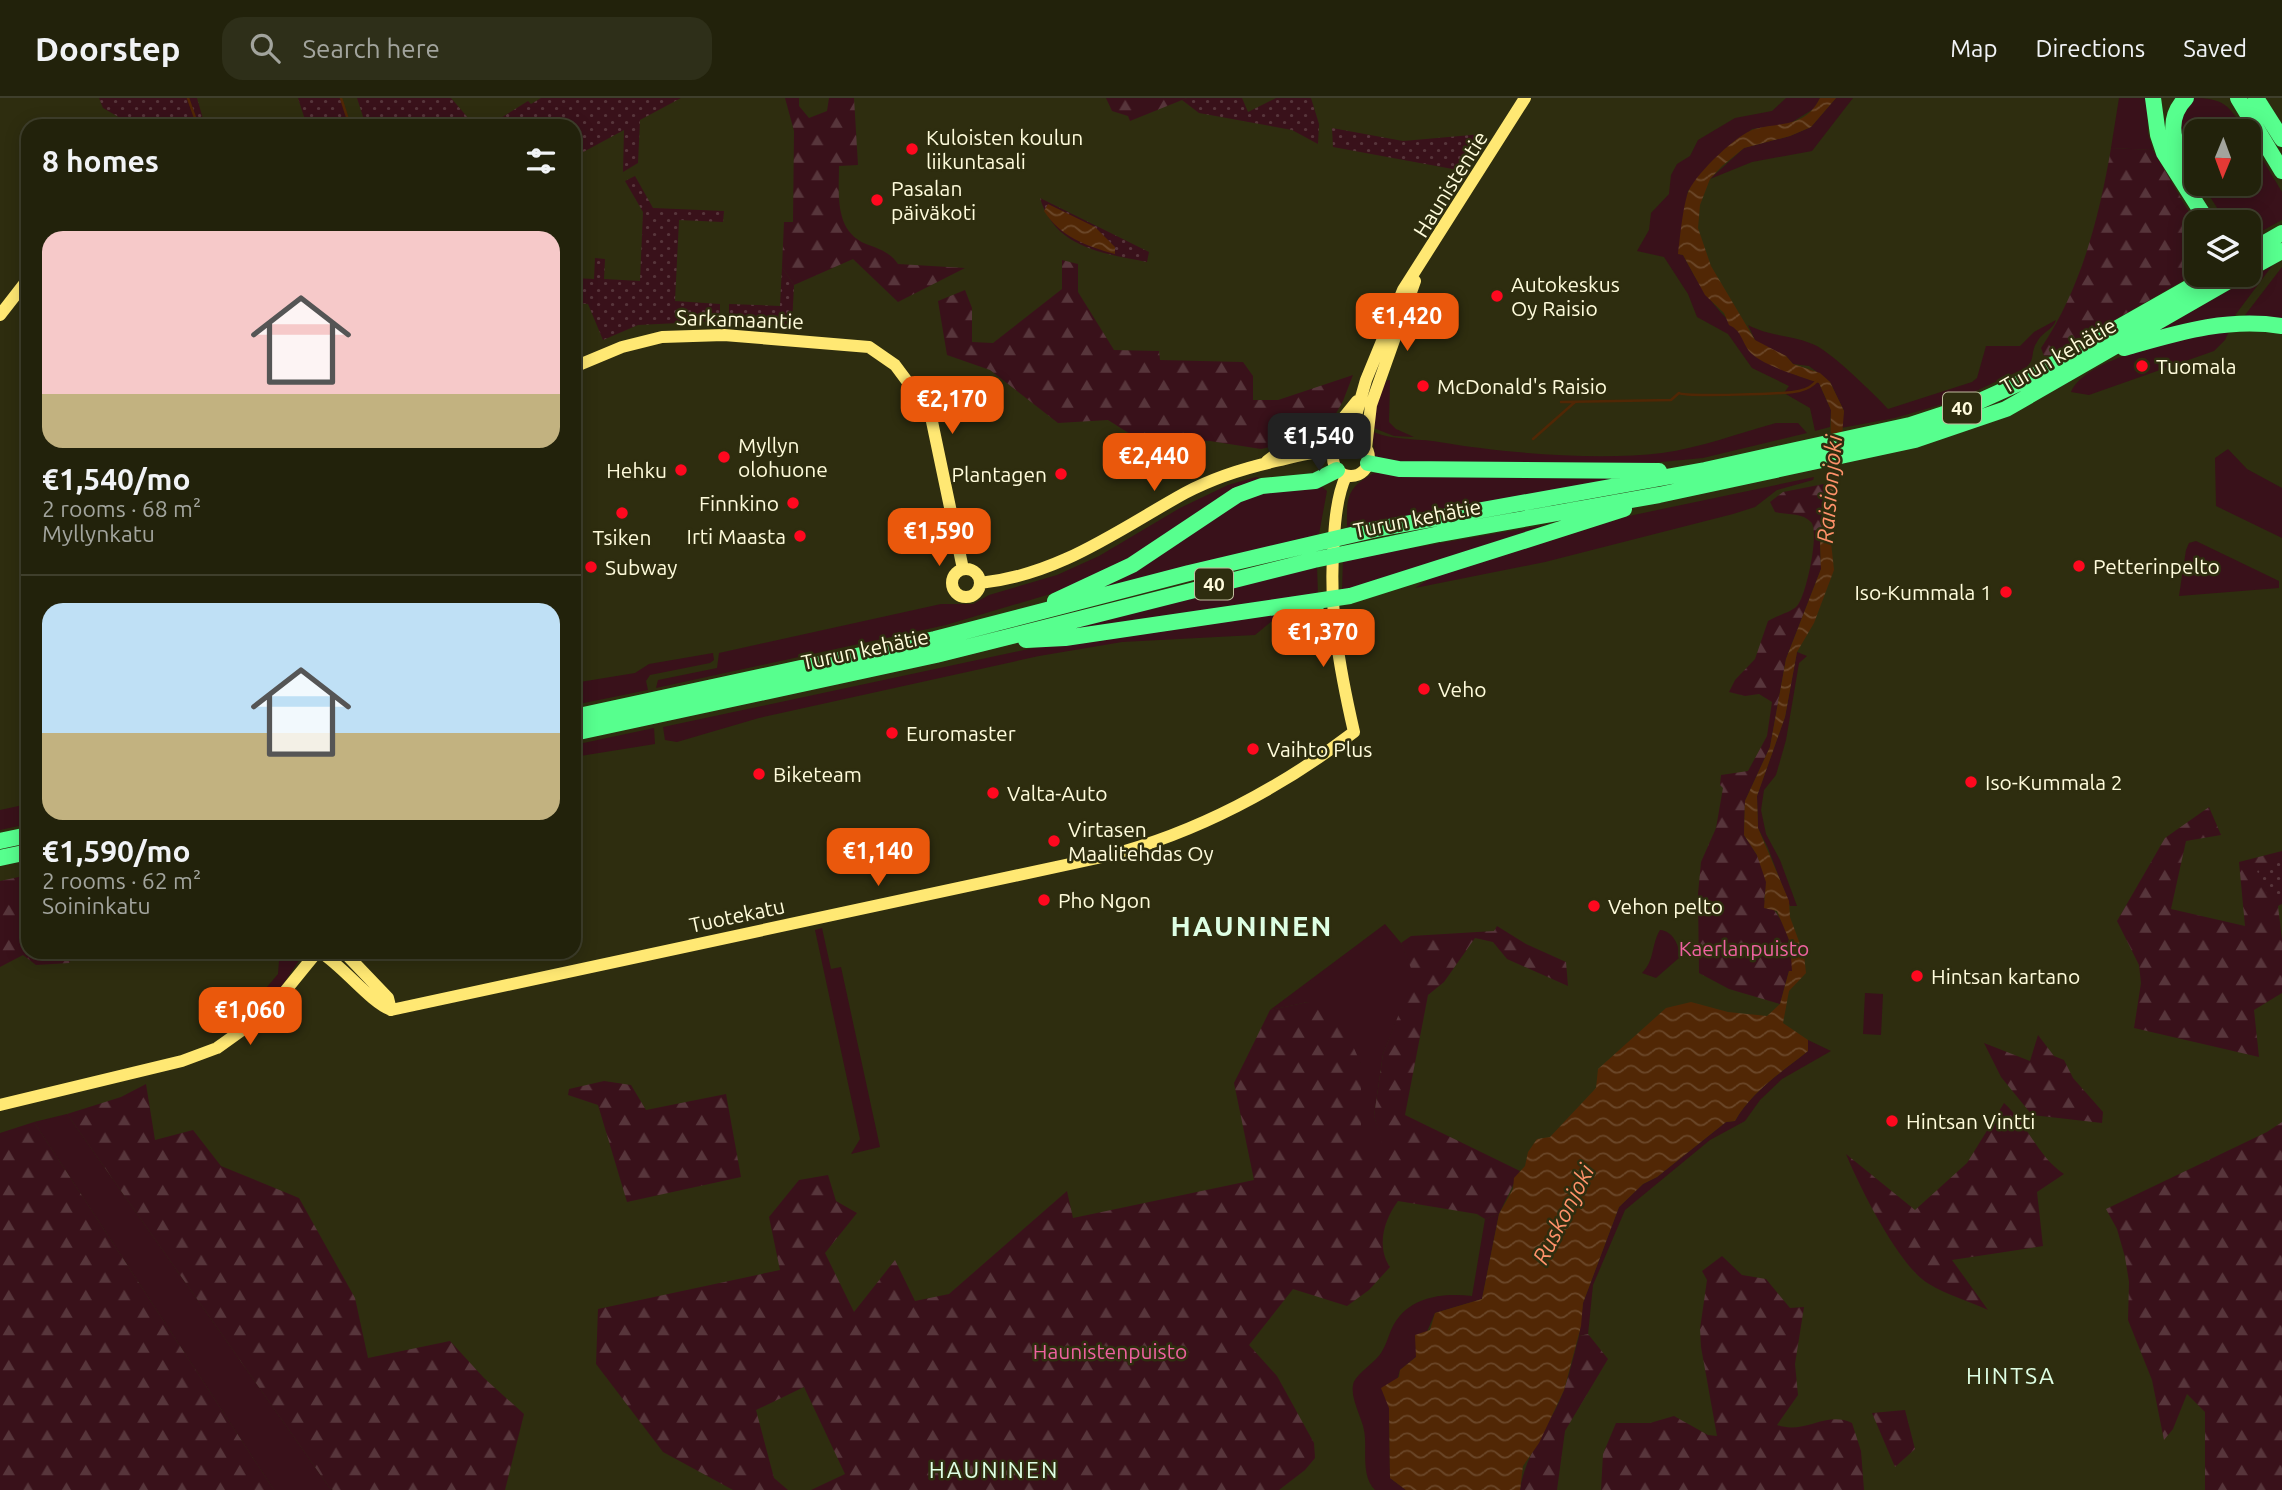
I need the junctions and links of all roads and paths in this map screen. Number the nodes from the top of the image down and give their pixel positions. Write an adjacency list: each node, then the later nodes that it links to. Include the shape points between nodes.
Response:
1 (1525, 98): 17 (street, Haunistentie)
2 (2152, 98): 13 (highway, via 2164,153)
3 (2186, 98): 11 (highway, via 2175,113 2174,132)
4 (2224, 98): 7 (highway)
5 (2238, 98): 8 (highway)
6 (2256, 98): 10 (highway)
7 (2249, 119)
8 (2250, 119)
9 (2261, 137): 12 (highway)
10 (2282, 139)
11 (2184, 164)
12 (2282, 171)
13 (2203, 210)
14 (2261, 240): 15 (highway)
15 (2280, 240): 16 (highway); 18 (highway)
16 (2261, 247)
17 (1428, 255): 26 (street, Haunistentie, via 1403,290); 30 (street, Haunistentie, via 1371,405)
18 (2261, 258)
19 (2218, 287): 24 (highway, Turun kehätie / 40)
20 (21, 288): 22 (street)
21 (2188, 288): 28 (highway, Turun kehätie / 40, via 1997,394)
22 (0, 314)
23 (2282, 326): 24 (highway, via 2224,323)
24 (2102, 355): 28 (highway, Turun kehätie / 40, via 2006,409 1946,431)
25 (581, 364): 35 (street, Sarkamaantie, via 630,344 662,337 724,335 869,347 895,365 930,412)
26 (1363, 392): 27 (street, Haunistentie); 31 (street, via 1336,427 1283,449)
27 (1349, 440): 29 (street); 30 (street, via 1359,442)
28 (1877, 441): 32 (highway, Turun kehätie / 40, via 1794,450); 34 (highway, Turun kehätie / 40, via 1801,466)
29 (1334, 451): 31 (street); 33 (street, via 1332,459)
30 (1367, 455): 32 (highway, via 1399,469); 33 (street, via 1359,475)
31 (1264, 464): 36 (street, via 1197,487 1068,559 1021,576)
32 (1705, 470): 39 (highway, Turun kehätie / 40, via 1377,529)
33 (1341, 473): 37 (street); 39 (highway, via 1315,481 1262,486 1237,495 1132,565)
34 (1659, 495): 37 (highway, via 1548,536 1372,590); 41 (highway, Turun kehätie / 40, via 1314,560)
35 (962, 569): 36 (street, via 975,571); 36 (street, via 952,578 957,594 973,595)
36 (980, 583)
37 (1331, 594): 38 (highway); 40 (street)
38 (1300, 604): 40 (highway); 41 (highway, via 1065,638)
39 (1014, 620): 42 (highway, Turun kehätie / 40)
40 (1334, 628): 51 (street, Tuotekatu, via 1354,732 1300,769 1164,840)
41 (990, 642): 43 (highway, Turun kehätie / 40)
42 (581, 715)
43 (581, 731)
44 (21, 836): 45 (highway)
45 (0, 841)
46 (21, 854): 47 (highway)
47 (0, 858)
48 (312, 959): 52 (street, via 269,1011 217,1048 182,1061)
49 (328, 959): 51 (street, via 379,1006)
50 (351, 959): 51 (street, via 388,998)
51 (391, 1010)
52 (0, 1105)

